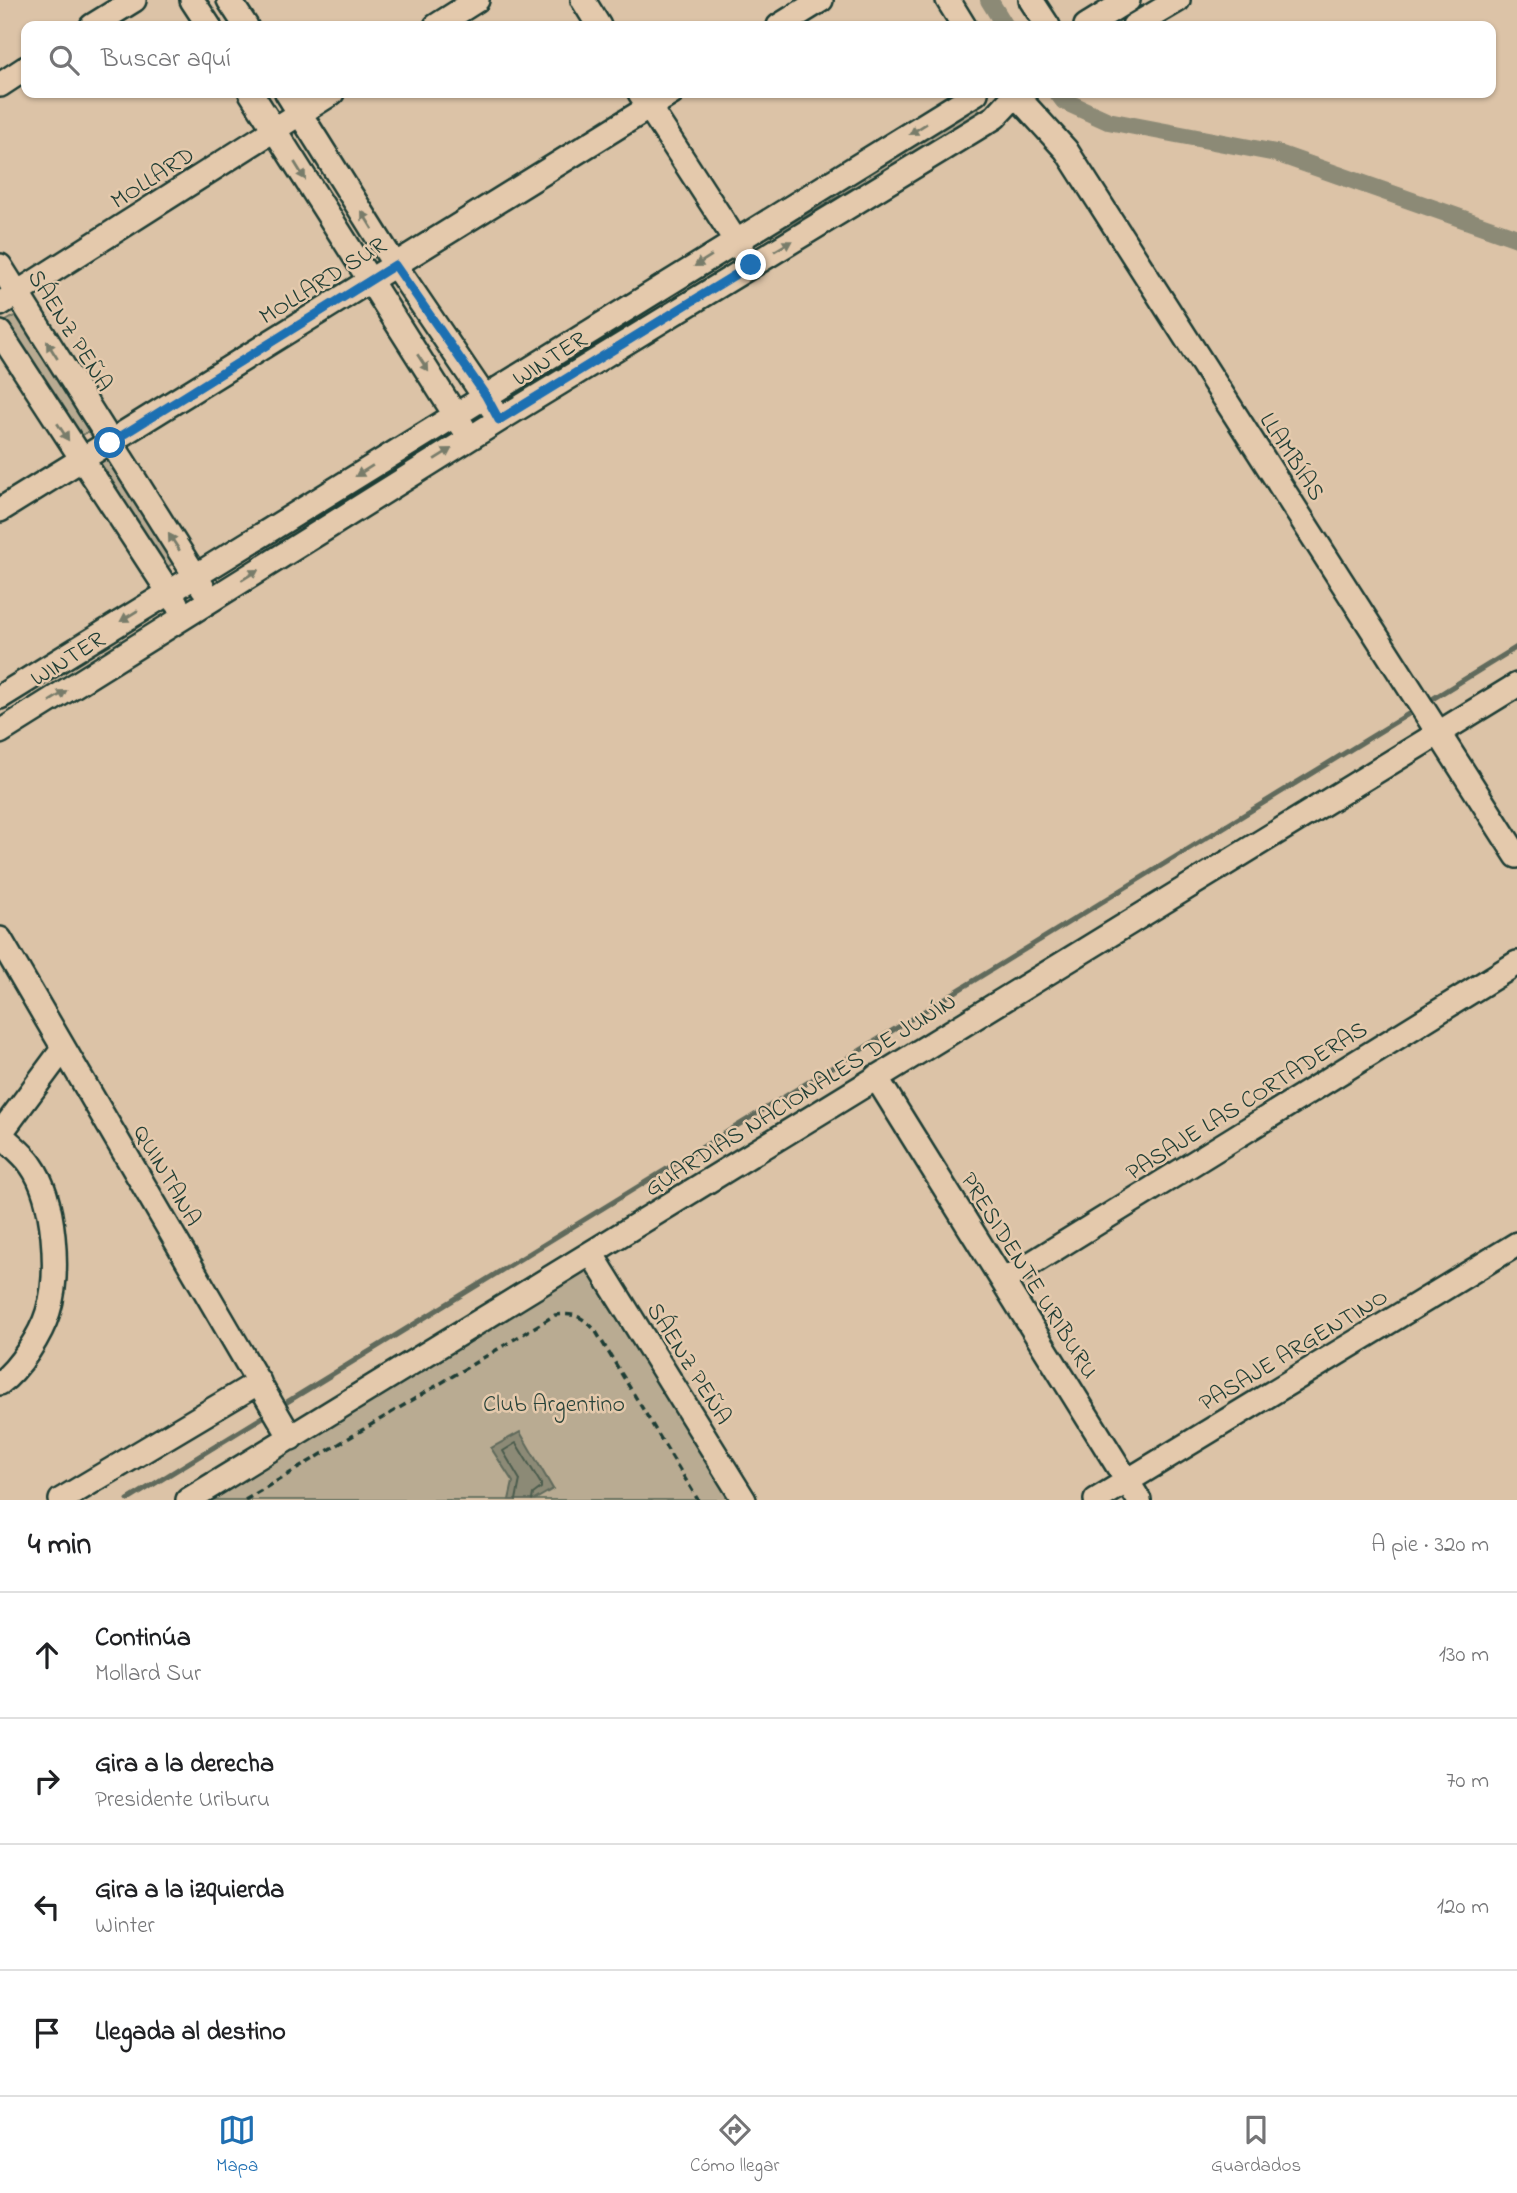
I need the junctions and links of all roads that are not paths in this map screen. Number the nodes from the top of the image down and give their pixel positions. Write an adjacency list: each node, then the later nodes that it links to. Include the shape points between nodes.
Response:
1 (134, 0): 11 (street)
2 (192, 0): 12 (street)
3 (229, 0): 13 (street)
4 (477, 0): 14 (street)
5 (583, 0): 15 (street)
6 (821, 0): 16 (street)
7 (948, 0): 17 (street)
8 (1031, 0): 18 (street)
9 (1128, 0): 19 (street)
10 (1178, 0): 20 (street)
11 (100, 21)
12 (206, 21)
13 (243, 21)
14 (444, 21)
15 (597, 21)
16 (787, 21)
17 (961, 21)
18 (1045, 21)
19 (1094, 21)
20 (1142, 21)
21 (21, 71): 22 (street)
22 (0, 85)
23 (254, 98): 31 (street)
24 (290, 98): 30 (street)
25 (324, 98): 30 (street, MOLLARD)
26 (968, 98): 32 (street, WINTER, one-way to 32)
27 (1011, 98): 34 (street, WINTER, one-way to 27, via 995,117)
28 (1019, 98): 53 (street, LLAMBÍAS, via 1066,150)
29 (645, 100): 32 (street); 33 (street, MOLLARD SUR)
30 (300, 113): 31 (street, MOLLARD); 33 (street, one-way to 30)
31 (274, 130): 36 (street, one-way to 36); 37 (street, MOLLARD)
32 (736, 241): 34 (street); 39 (street, WINTER, one-way to 39)
33 (395, 265): 36 (street, MOLLARD SUR); 39 (street)
34 (751, 265): 41 (street, WINTER)
35 (0, 266): 37 (street, SÁENZ PEÑA)
36 (369, 282): 40 (street, one-way to 40); 43 (street, MOLLARD SUR)
37 (9, 299): 43 (street, SÁENZ PEÑA, one-way to 37)
38 (0, 333): 44 (street, one-way to 44)
39 (486, 396): 40 (street, WINTER); 41 (street)
40 (457, 414): 42 (street); 46 (street, WINTER, one-way to 46)
41 (499, 420): 42 (street, WINTER)
42 (470, 438): 48 (street, WINTER, one-way to 42)
43 (110, 443): 44 (street, MOLLARD SUR); 46 (street, SÁENZ PEÑA, one-way to 43)
44 (82, 461): 45 (street, MOLLARD SUR); 47 (street)
45 (0, 510)
46 (196, 575): 47 (street, WINTER); 48 (street, SÁENZ PEÑA)
47 (169, 591): 49 (street); 51 (street, WINTER, one-way to 51)
48 (210, 600): 49 (street, WINTER)
49 (183, 616): 52 (street, WINTER, one-way to 49)
50 (1517, 685): 53 (street, GUARDIAS NACIONALES DE JUNÍN)
51 (0, 697)
52 (0, 732)
53 (1439, 732): 54 (street, LLAMBÍAS); 58 (street, GUARDIAS NACIONALES DE JUNÍN)
54 (1517, 856)
55 (0, 939): 57 (street, QUINTANA)
56 (1517, 963): 62 (street, PASAJE LAS CORTADERAS)
57 (63, 1049): 59 (street); 63 (street, QUINTANA)
58 (876, 1077): 61 (street, GUARDIAS NACIONALES DE JUNÍN); 62 (street, PRESIDENTE URIBURU)
59 (0, 1134): 64 (street, via 31,1164 45,1193 53,1239 48,1312 30,1348)
60 (1517, 1244): 66 (street, PASAJE ARGENTINO)
61 (591, 1253): 65 (street, GUARDIAS NACIONALES DE JUNÍN); 69 (street, SÁENZ PEÑA)
62 (1003, 1281): 66 (street, PRESIDENTE URIBURU)
63 (259, 1382): 65 (street, QUINTANA); 67 (street)
64 (0, 1384)
65 (291, 1437): 68 (street, GUARDIAS NACIONALES DE JUNÍN)
66 (1127, 1480): 70 (street, PASAJE ARGENTINO); 71 (street, PRESIDENTE URIBURU)
67 (61, 1500)
68 (188, 1500)
69 (744, 1500)
70 (1096, 1500)
71 (1139, 1500)

